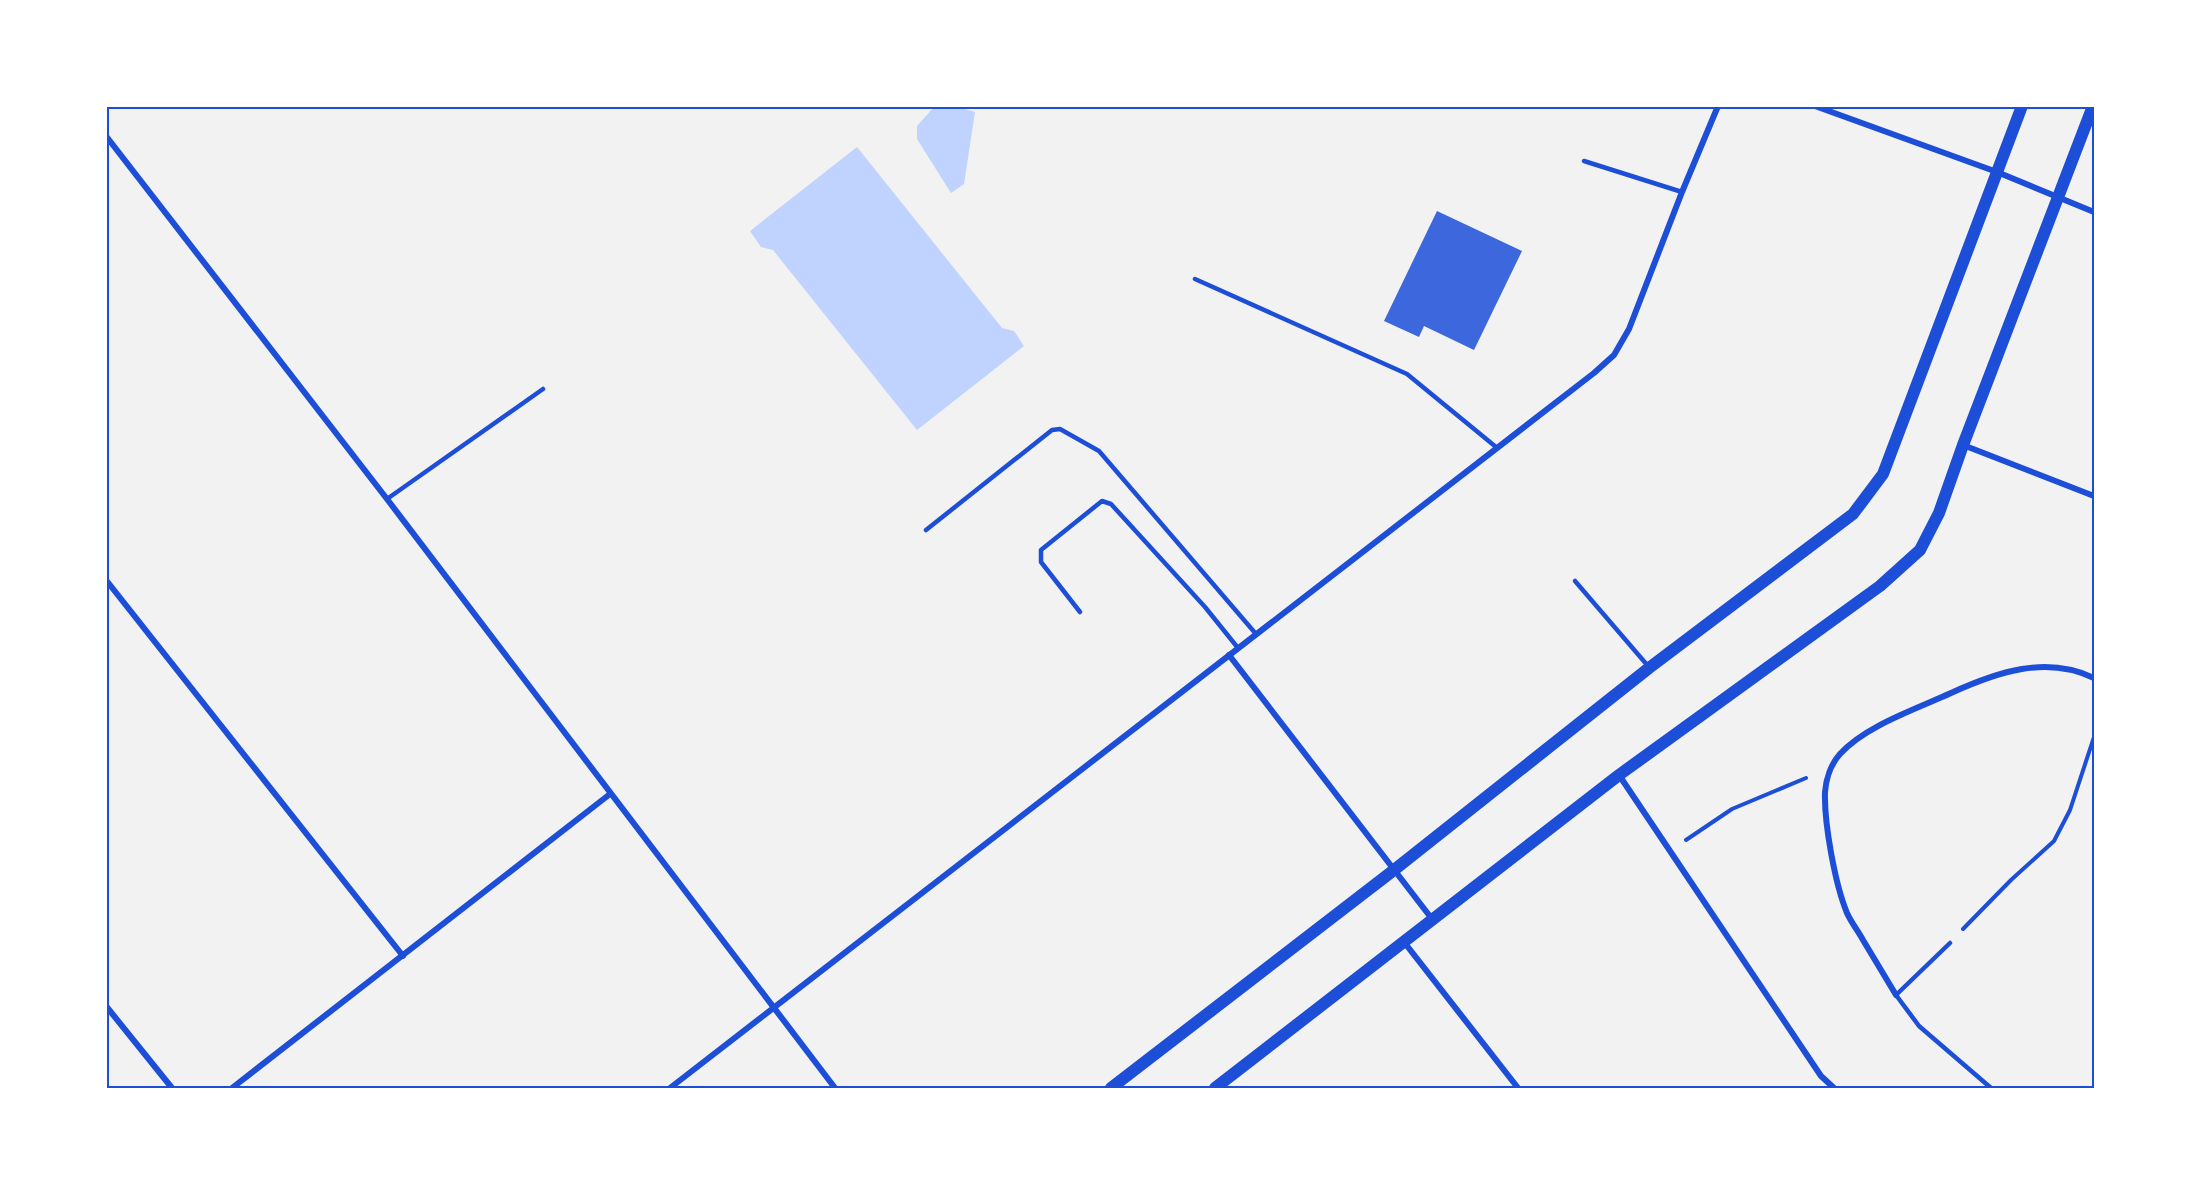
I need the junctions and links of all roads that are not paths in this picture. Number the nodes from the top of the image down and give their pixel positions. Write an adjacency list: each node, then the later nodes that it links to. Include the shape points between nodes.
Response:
1 (1718, 106): 8 (street)
2 (1815, 106): 7 (street)
3 (2022, 106): 7 (main road)
4 (2093, 106): 9 (main road)
5 (106, 136): 16 (street)
6 (1584, 161): 8 (lane)
7 (1997, 172): 9 (street); 24 (main road, via 1883,474 1853,514)
8 (1682, 192): 14 (street, via 1629,329 1614,355)
9 (2058, 198): 10 (street); 13 (main road)
10 (2094, 212)
11 (1195, 279): 14 (lane, via 1407,374)
12 (543, 389): 16 (lane)
13 (1964, 445): 15 (street); 26 (main road, via 1939,513 1920,550 1880,586)
14 (1496, 447): 21 (street)
15 (2094, 496)
16 (387, 499): 27 (street)
17 (926, 530): 21 (lane, via 1052,430 1060,429 1099,451)
18 (106, 580): 32 (street)
19 (1575, 581): 24 (lane)
20 (1080, 612): 22 (lane, via 1041,562 1041,550 1101,501 1106,501)
21 (1256, 634): 22 (street)
22 (1238, 648): 23 (street)
23 (1229, 655): 28 (street); 35 (street)
24 (1649, 668): 28 (main road)
25 (2094, 678): 33 (street, via 2052,666 2024,667 1999,674 1875,728 1838,755 1825,791 1839,888 1848,915)
26 (1619, 775): 29 (main road); 43 (street, via 1821,1076)
27 (610, 794): 32 (street); 35 (street)
28 (1394, 870): 29 (street); 40 (main road)
29 (1432, 920): 30 (main road)
30 (1404, 942): 41 (main road); 42 (street)
31 (1950, 943): 33 (lane)
32 (403, 956): 37 (street)
33 (1896, 995): 44 (lane, via 1919,1026)
34 (106, 1006): 36 (street)
35 (774, 1008): 38 (street); 39 (street)
36 (172, 1089)
37 (232, 1089)
38 (670, 1089)
39 (835, 1089)
40 (1111, 1089)
41 (1215, 1089)
42 (1518, 1089)
43 (1834, 1089)
44 (1991, 1089)

